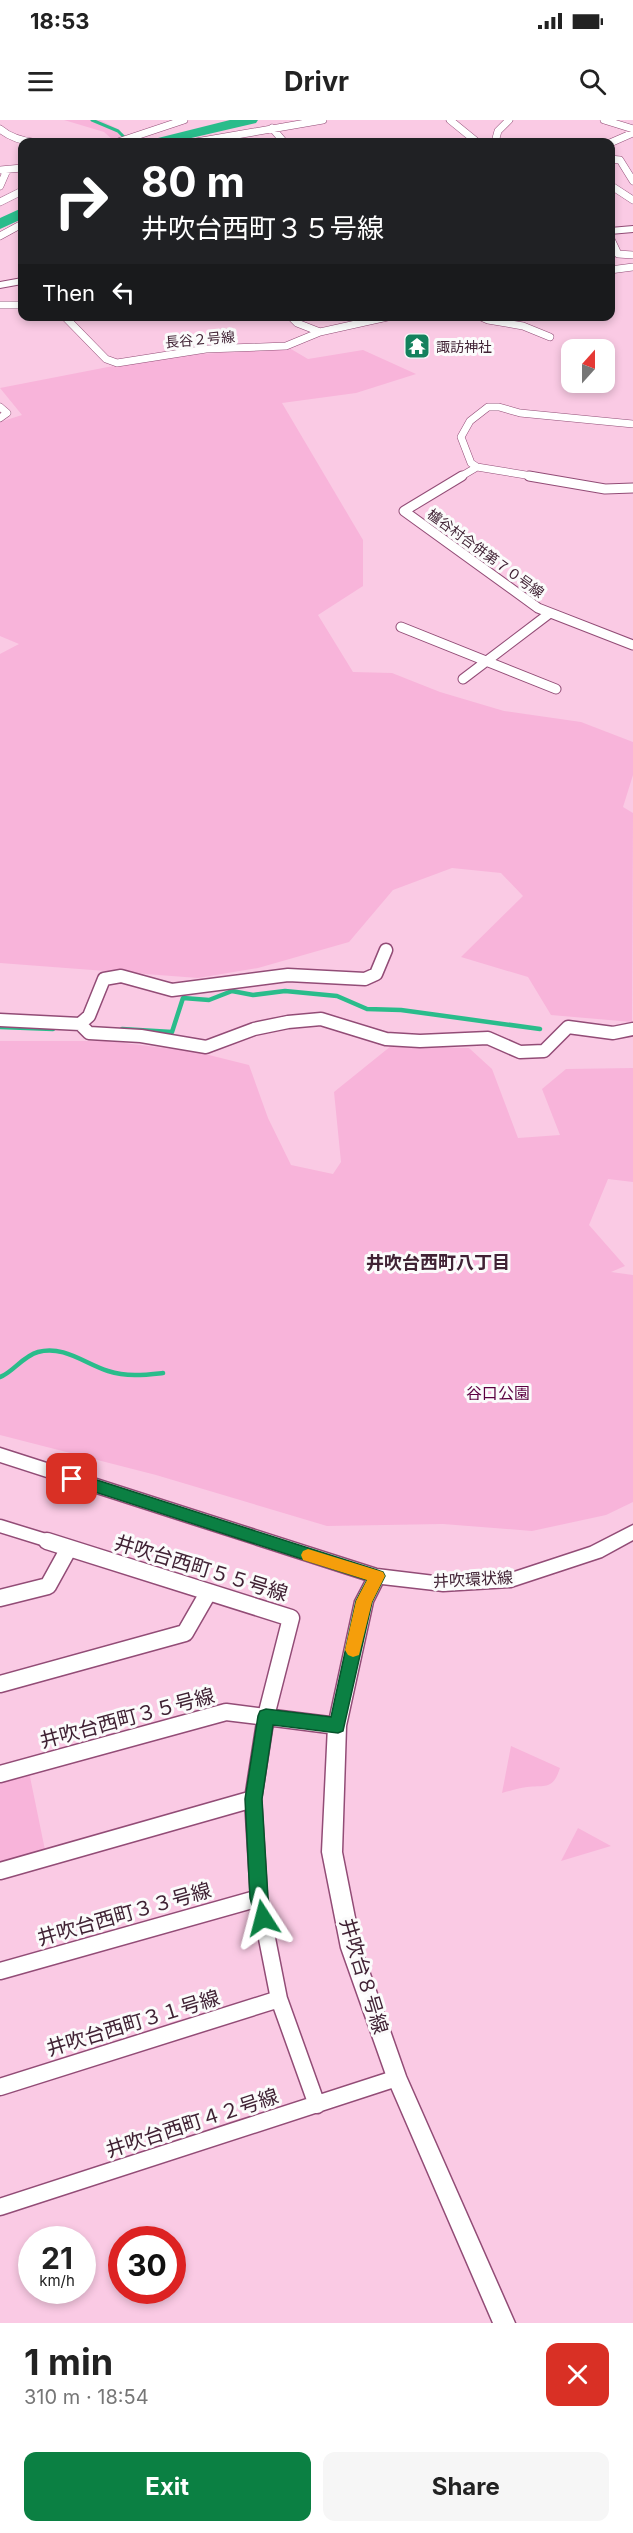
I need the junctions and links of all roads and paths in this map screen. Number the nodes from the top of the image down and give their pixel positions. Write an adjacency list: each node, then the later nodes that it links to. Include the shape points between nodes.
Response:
1 (184, 120): 6 (street)
2 (323, 120): 7 (street)
3 (450, 120): 13 (street)
4 (509, 120): 14 (street)
5 (604, 120): 9 (street)
6 (171, 122): 10 (street)
7 (272, 128): 11 (street); 12 (street)
8 (0, 129): 15 (street, via 6,137)
9 (633, 131): 16 (street)
10 (130, 138)
11 (218, 138)
12 (281, 138)
13 (472, 138)
14 (496, 138)
15 (18, 139)
16 (615, 139)
17 (615, 160): 20 (street, via 620,160)
18 (18, 168): 19 (street)
19 (3, 170): 21 (street)
20 (633, 181)
21 (0, 186)
22 (615, 188): 24 (street)
23 (18, 193): 25 (street)
24 (632, 198)
25 (0, 202)
26 (18, 226): 29 (street)
27 (633, 229): 28 (main road)
28 (615, 231)
29 (0, 236)
30 (615, 248): 31 (street, via 618,254)
31 (633, 255)
32 (633, 267): 33 (street)
33 (615, 269)
34 (18, 282): 35 (main road)
35 (0, 285)
36 (0, 305): 37 (street)
37 (18, 305)
38 (69, 321): 42 (street, 長谷２号線, via 106,359 117,363 185,351 286,345)
39 (295, 321): 42 (street)
40 (370, 321): 42 (street)
41 (500, 321): 43 (street)
42 (320, 332)
43 (550, 337)
44 (0, 406): 45 (street, via 7,413)
45 (0, 418)
46 (633, 424): 47 (street, via 488,407 470,421 461,437 471,463)
47 (477, 467): 48 (street, via 605,489); 49 (street, 櫨谷村合併第７０号線, via 404,512)
48 (633, 488)
49 (550, 613): 51 (street, 櫨谷村合併第７０号線); 52 (street)
50 (401, 627): 52 (street)
51 (633, 645)
52 (488, 660): 53 (street); 54 (street)
53 (463, 679)
54 (556, 689)
55 (386, 950): 57 (street, via 376,974 365,979 288,975 172,990 121,976 104,979)
56 (0, 1020): 57 (street)
57 (84, 1027): 58 (street, via 89,1033 141,1036 206,1047 254,1029 321,1019 386,1039 488,1038 520,1052 544,1051 568,1028 613,1033)
58 (633, 1029)
59 (0, 1455): 63 (street, 井吹環状線)
60 (0, 1526): 62 (street, 井吹台西町５５号線)
61 (633, 1532): 63 (street, 井吹環状線, via 596,1551 511,1580 443,1584)
62 (69, 1548): 64 (street, 井吹台西町５５号線); 65 (street, via 48,1586)
63 (377, 1576): 68 (street, 井吹台８号線, via 364,1601)
64 (208, 1593): 66 (street, via 185,1633); 67 (street, 井吹台西町５５号線, via 291,1618)
65 (0, 1598)
66 (0, 1684)
67 (266, 1716): 68 (street, 井吹台西町３５号線); 69 (street, 井吹台西町３５号線, via 226,1712); 70 (street, 井吹台西町５５号線)
68 (338, 1726): 75 (street, 井吹台８号線, via 332,1852 351,1948)
69 (0, 1774)
70 (253, 1799): 71 (street); 72 (street, 井吹台西町５５号線)
71 (0, 1871)
72 (259, 1898): 73 (street, 井吹台西町３３号線); 74 (street, 井吹台西町５５号線)
73 (0, 1971)
74 (279, 1999): 76 (street, 井吹台西町３１号線); 77 (street, 井吹台西町５５号線)
75 (397, 2078): 77 (street, 井吹台西町４２号線); 79 (street, 井吹台８号線)
76 (0, 2087)
77 (317, 2105): 78 (street, 井吹台西町４２号線)
78 (0, 2207)
79 (504, 2323)

